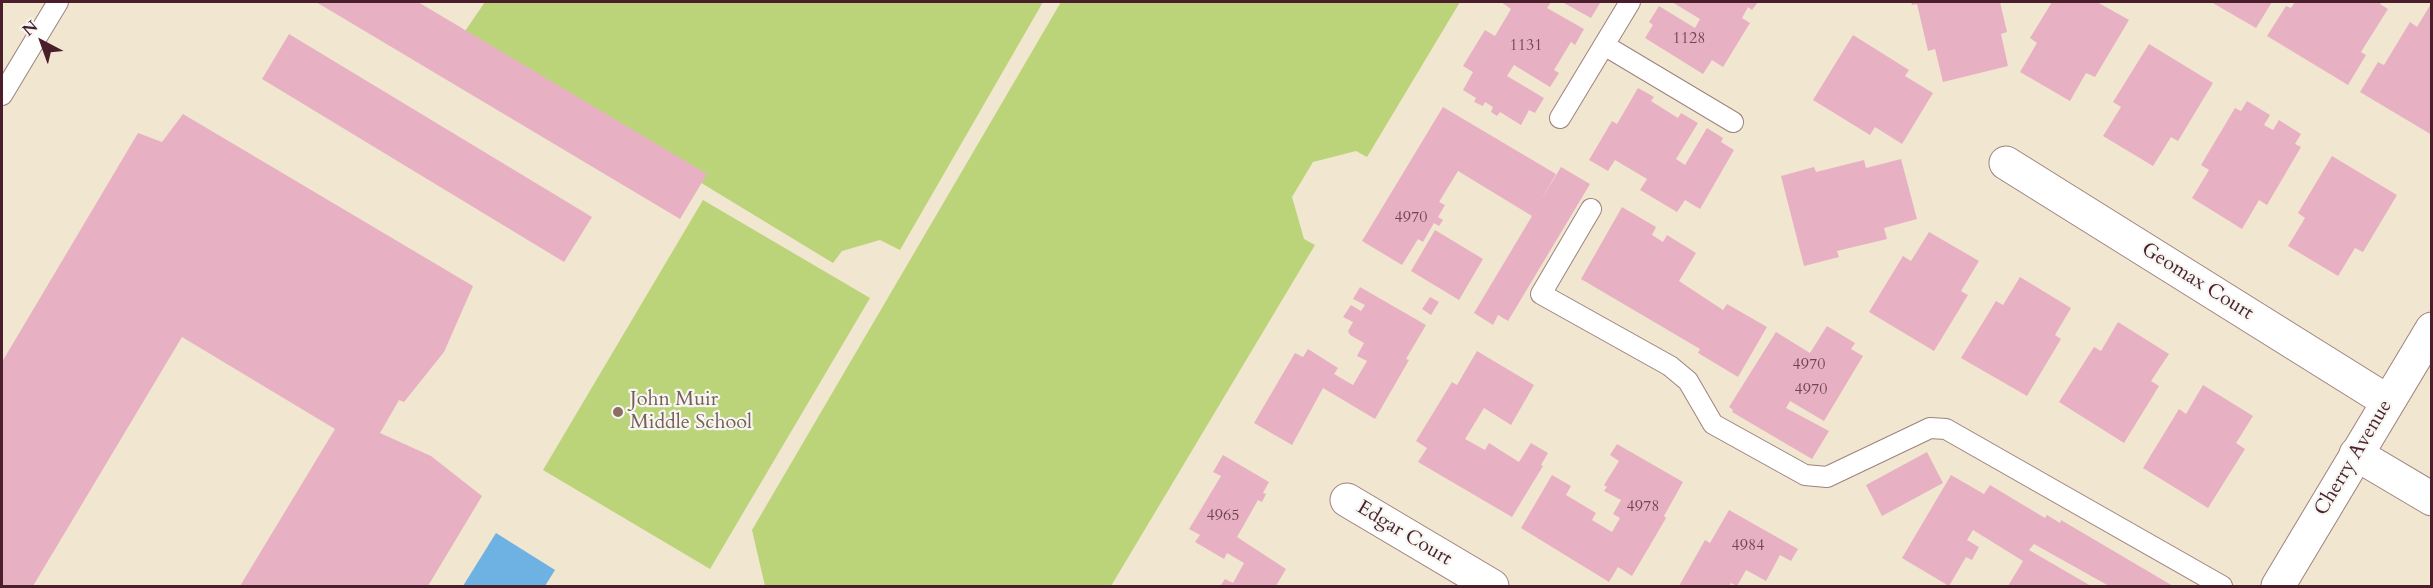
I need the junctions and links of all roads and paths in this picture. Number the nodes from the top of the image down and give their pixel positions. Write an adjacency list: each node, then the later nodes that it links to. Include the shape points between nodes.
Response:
1 (58, 2): 4 (lane)
2 (1630, 2): 3 (lane)
3 (1604, 45): 5 (lane); 6 (lane)
4 (2, 95)
5 (1560, 118)
6 (1733, 122)
7 (2006, 163): 10 (street, Geomax Court)
8 (1592, 209): 15 (lane, via 1541,294 1670,366 1688,381 1713,424 1805,475 1827,477 1930,428 1946,429)
9 (2432, 329): 10 (street, Cherry Avenue)
10 (2388, 401): 11 (street, Cherry Avenue)
11 (2356, 454): 12 (street); 16 (street, Cherry Avenue)
12 (2432, 499)
13 (1347, 500): 14 (street, Edgar Court)
14 (1492, 586)
15 (2222, 586)
16 (2278, 586)

